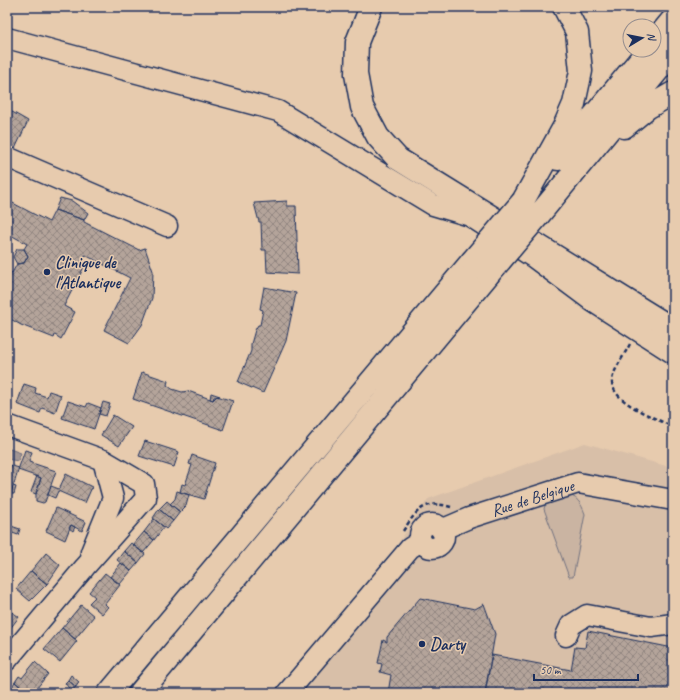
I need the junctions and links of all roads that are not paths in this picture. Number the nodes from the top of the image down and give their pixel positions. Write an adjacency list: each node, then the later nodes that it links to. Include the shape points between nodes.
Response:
1 (371, 7): 12 (highway, via 357,42 356,74 362,107 378,137 398,159 416,172)
2 (387, 7): 12 (highway, via 380,17 370,47 370,75 376,102 390,129)
3 (564, 7): 13 (highway, via 577,32 581,71 574,104)
4 (673, 19): 5 (highway)
5 (662, 32)
6 (7, 38): 16 (street, via 278,111 433,205 470,216 533,257 592,301)
7 (673, 52): 11 (highway)
8 (642, 58): 13 (highway)
9 (673, 93): 11 (highway, via 638,116)
10 (7, 157): 14 (street)
11 (573, 173): 13 (highway)
12 (444, 186): 15 (highway)
13 (530, 208): 24 (highway, bridge, via 472,261); 25 (highway, bridge, via 488,276)
14 (167, 226)
15 (673, 329)
16 (673, 353)
17 (7, 425): 18 (street)
18 (103, 460): 20 (street, via 113,498); 20 (street, via 144,484 146,498)
19 (673, 500): 26 (street, Rue de Belgique, via 578,482 469,518 441,530 443,539 436,547 428,547 421,541 410,548)
20 (85, 567): 23 (street)
21 (673, 624): 22 (street, via 651,627 587,615 571,625)
22 (566, 636)
23 (7, 660)
24 (110, 691)
25 (140, 693)
26 (287, 693)

